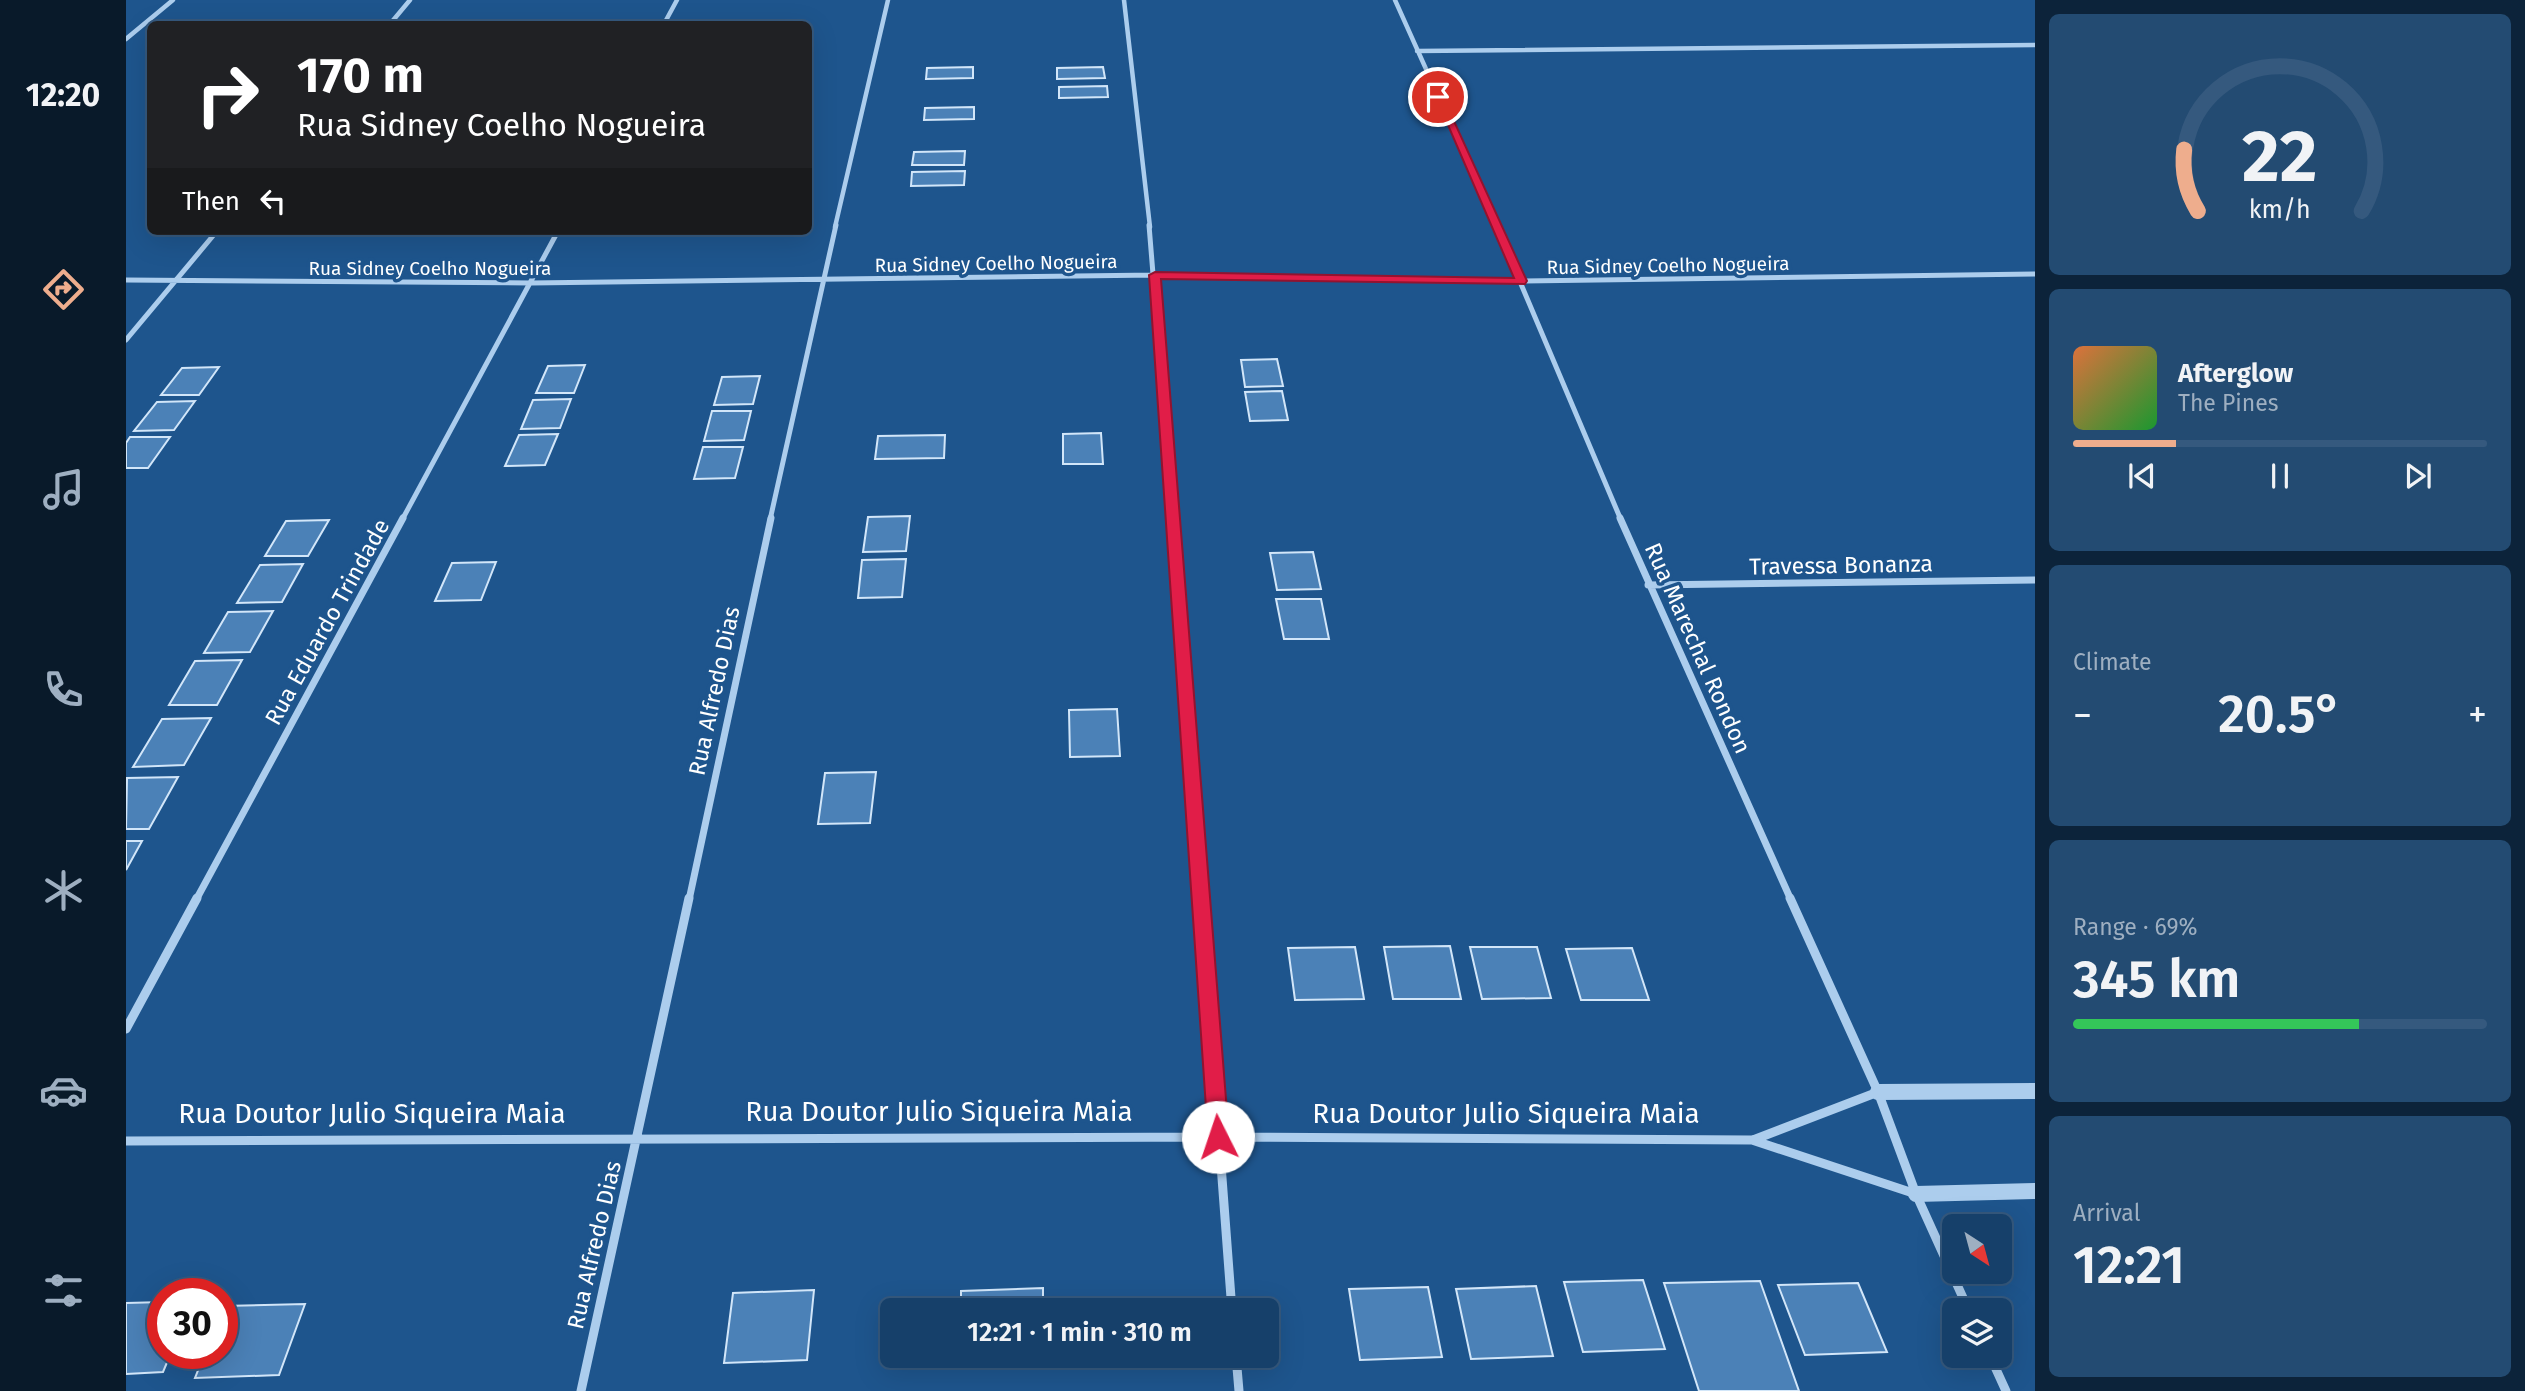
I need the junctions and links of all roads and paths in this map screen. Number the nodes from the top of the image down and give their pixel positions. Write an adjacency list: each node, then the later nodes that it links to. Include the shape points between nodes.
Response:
1 (173, 0): 7 (street)
2 (410, 0): 8 (street)
3 (677, 0): 9 (street)
4 (888, 0): 18 (street, Rua Alfredo Dias)
5 (1124, 0): 17 (street)
6 (1395, 0): 13 (street, Rua Marechal Rondon)
7 (148, 21)
8 (392, 21)
9 (666, 21)
10 (147, 22): 11 (street)
11 (126, 39)
12 (2035, 45): 13 (street)
13 (1418, 51): 21 (street, Rua Marechal Rondon)
14 (214, 235): 20 (street)
15 (556, 235): 22 (street, Rua Eduardo Trindade)
16 (2035, 274): 21 (street, Rua Sidney Coelho Nogueira)
17 (1155, 275): 18 (street, Rua Sidney Coelho Nogueira); 21 (street, Rua Sidney Coelho Nogueira); 29 (street)
18 (821, 279): 22 (street, Rua Sidney Coelho Nogueira); 30 (street, Rua Alfredo Dias)
19 (126, 280): 20 (street, Rua Sidney Coelho Nogueira)
20 (176, 280): 22 (street, Rua Sidney Coelho Nogueira); 23 (street)
21 (1521, 281): 25 (street, Rua Marechal Rondon)
22 (531, 283): 26 (street, Rua Eduardo Trindade)
23 (126, 340)
24 (2035, 580): 25 (street, Travessa Bonanza)
25 (1648, 585): 28 (street, Rua Marechal Rondon)
26 (126, 1029)
27 (2035, 1091): 28 (street, Rua Doutor Julio Siqueira Maia)
28 (1878, 1092): 31 (street, Rua Doutor Julio Siqueira Maia); 34 (street, Rua Marechal Rondon)
29 (1218, 1137): 30 (street, Rua Doutor Julio Siqueira Maia); 31 (street, Rua Doutor Julio Siqueira Maia); 35 (street)
30 (639, 1138): 32 (street, Rua Doutor Julio Siqueira Maia); 39 (street, Rua Alfredo Dias)
31 (1752, 1140): 34 (street, Rua Doutor Julio Siqueira Maia)
32 (126, 1141)
33 (2035, 1191): 34 (street, Rua Doutor Julio Siqueira Maia)
34 (1916, 1194): 36 (street, Rua Marechal Rondon)
35 (1231, 1298)
36 (1963, 1298)
37 (1237, 1368): 40 (street)
38 (1995, 1368): 41 (street)
39 (581, 1391)
40 (1239, 1391)
41 (2006, 1391)

